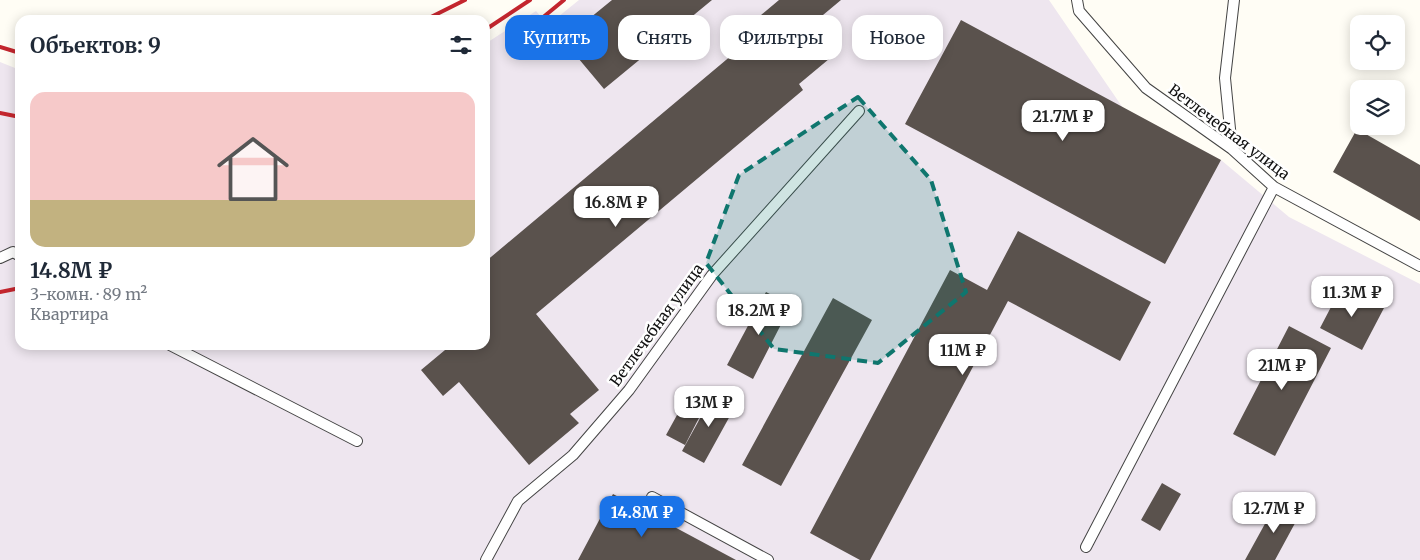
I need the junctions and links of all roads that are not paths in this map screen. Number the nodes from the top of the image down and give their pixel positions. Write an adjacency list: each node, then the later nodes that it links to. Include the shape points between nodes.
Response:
1 (1077, 0): 4 (lane, Ветлечебная улица, via 1080,11 1146,88)
2 (1234, 0): 4 (lane, via 1225,78)
3 (858, 111): 13 (lane, Ветлечебная улица, via 712,275 629,390 580,448 518,501)
4 (1232, 149): 5 (lane, Ветлечебная улица)
5 (1274, 187): 8 (lane, Ветлечебная улица); 12 (lane)
6 (15, 253): 7 (lane)
7 (0, 258)
8 (1420, 266)
9 (180, 350): 10 (lane)
10 (357, 441)
11 (652, 497): 14 (lane)
12 (1086, 547)
13 (486, 560)
14 (768, 560)

